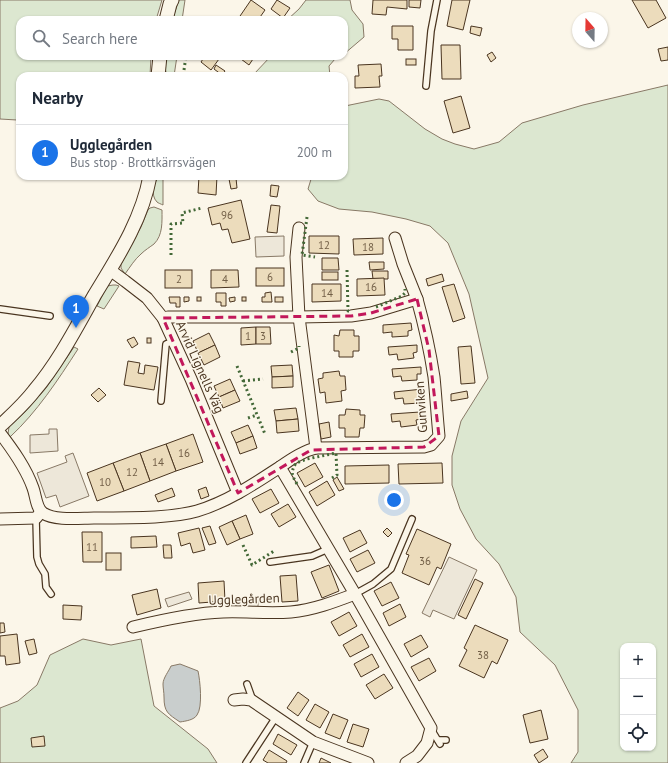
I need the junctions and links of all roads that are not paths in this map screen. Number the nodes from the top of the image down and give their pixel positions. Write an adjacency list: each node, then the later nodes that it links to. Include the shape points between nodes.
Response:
1 (172, 0): 3 (street)
2 (437, 0): 6 (lane, via 431,31)
3 (167, 16)
4 (160, 60): 5 (street)
5 (158, 72)
6 (426, 86)
7 (149, 180): 10 (street, via 148,191 134,227)
8 (299, 228): 14 (street, via 296,257)
9 (395, 238): 11 (street, Gunviken)
10 (110, 270): 15 (street, Arvid Lignells Väg, via 147,298); 18 (street, via 49,372 25,402)
11 (417, 299): 14 (street, via 371,313); 20 (street, Gunviken, via 430,350 438,436 431,445 424,448)
12 (0, 309): 13 (lane)
13 (50, 316)
14 (299, 317): 15 (street); 20 (street)
15 (163, 318): 16 (street, Arvid Lignells Väg)
16 (174, 341): 17 (lane, via 166,344); 22 (street, Arvid Lignells Väg)
17 (161, 401)
18 (0, 426)
19 (0, 434): 23 (street, via 27,475 33,488)
20 (316, 448): 21 (street, Gunviken, via 290,459)
21 (280, 467): 22 (street); 26 (street)
22 (238, 494): 23 (street, via 213,506 176,516 55,518)
23 (39, 515): 25 (street); 28 (lane, via 37,557 45,574 46,587)
24 (412, 519): 29 (lane, Ugglegården, via 391,569)
25 (0, 520)
26 (328, 549): 27 (lane, via 312,556); 29 (street)
27 (270, 562)
28 (51, 594)
29 (355, 594): 30 (street, Ugglegården, via 304,610 222,612); 35 (street)
30 (132, 627)
31 (247, 684): 33 (lane)
32 (234, 700): 33 (street)
33 (253, 702): 34 (street)
34 (276, 717): 37 (street); 39 (lane)
35 (431, 728): 36 (lane, via 439,742); 42 (street, via 427,744)
36 (446, 740)
37 (313, 742): 38 (street); 40 (lane)
38 (356, 761): 41 (street)
39 (246, 763)
40 (304, 763)
41 (368, 763)
42 (406, 763)

